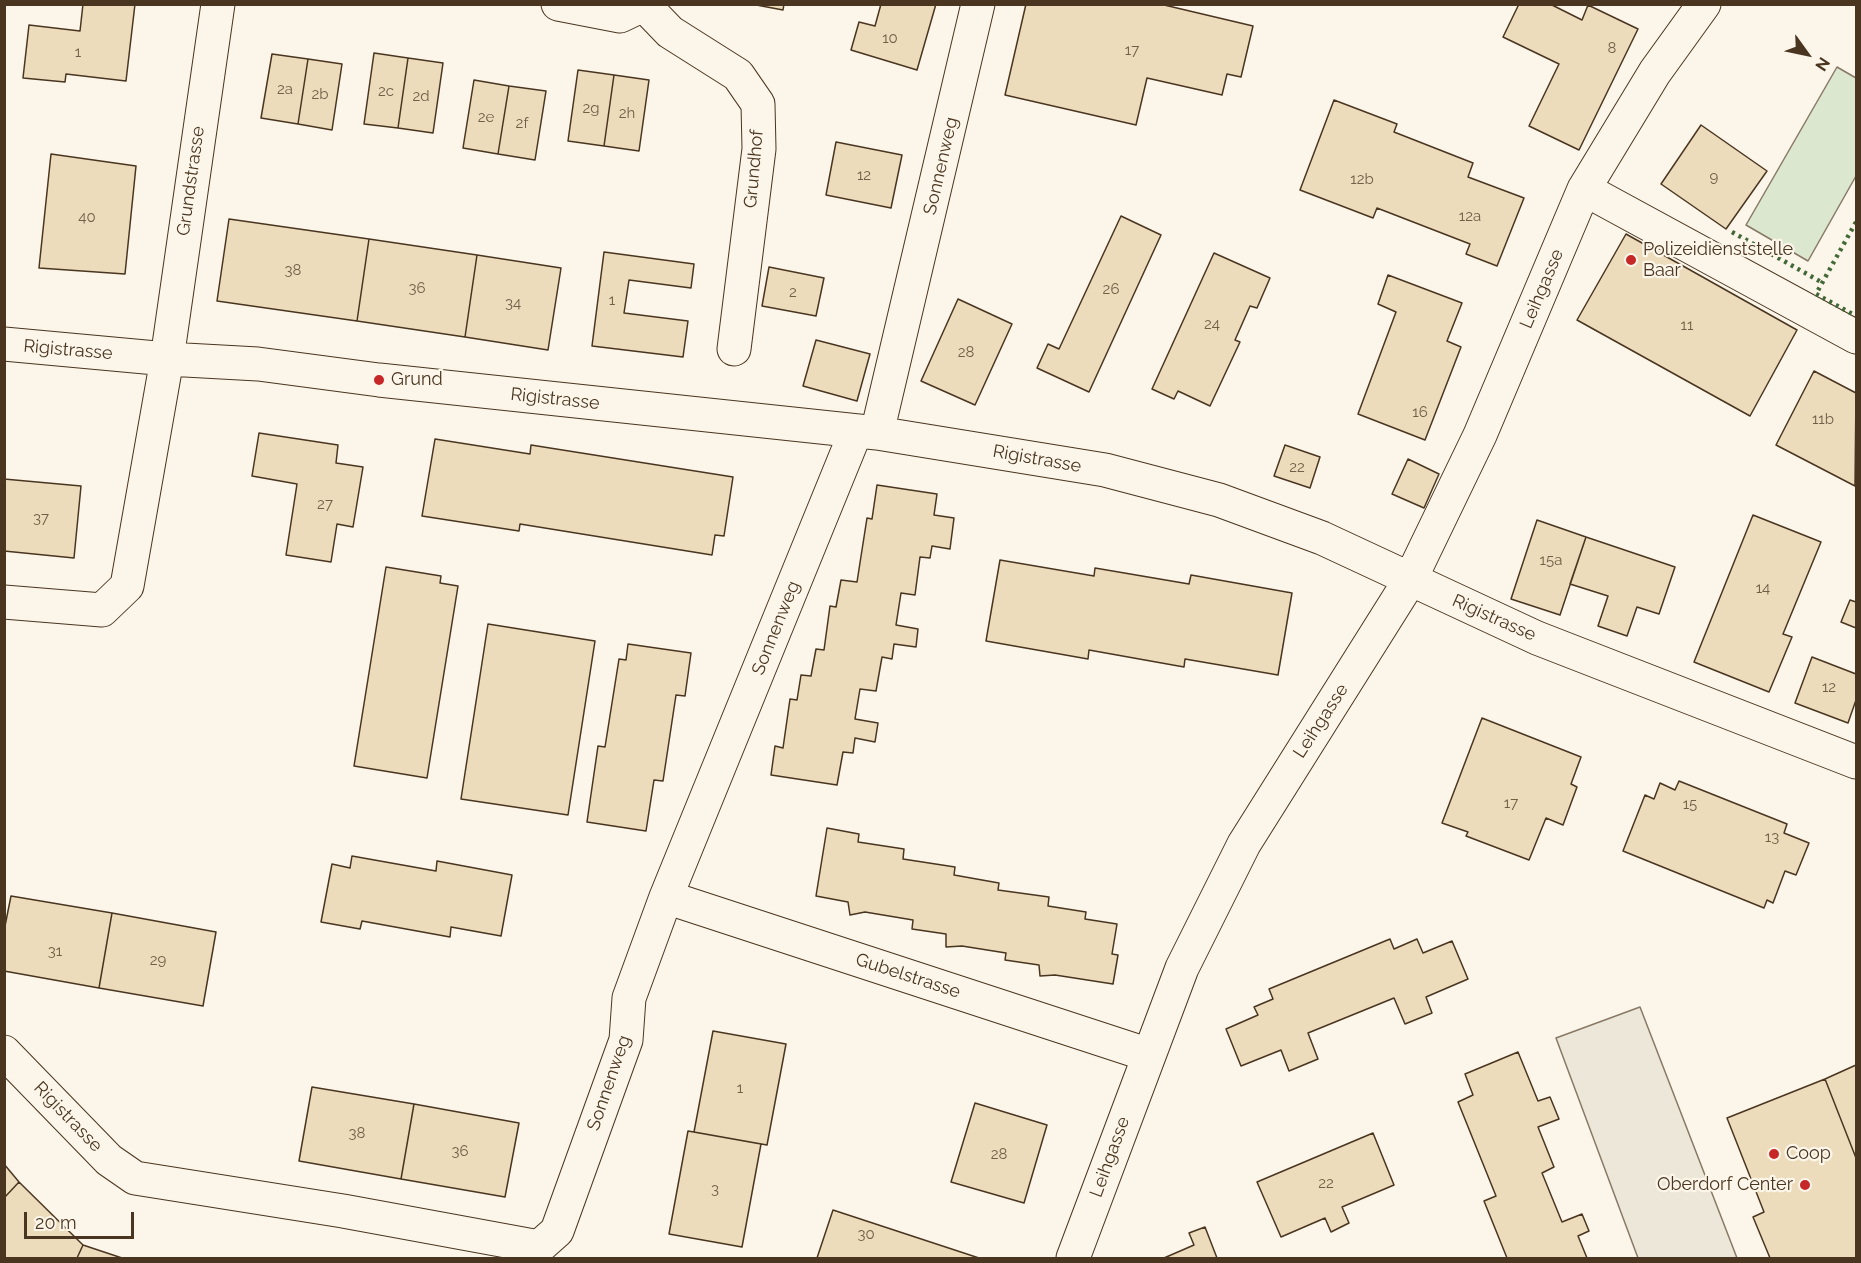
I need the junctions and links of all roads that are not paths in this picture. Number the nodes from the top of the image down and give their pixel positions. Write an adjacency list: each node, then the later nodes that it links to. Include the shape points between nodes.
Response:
1 (218, 4): 10 (street, Grundstrasse)
2 (558, 4): 5 (street, via 620,16)
3 (978, 4): 11 (street, Sonnenweg)
4 (1704, 4): 6 (street, Leihgasse, via 1655,72)
5 (645, 5): 9 (street, Grundhof, via 670,32 738,75 758,104 759,149)
6 (1584, 189): 7 (street); 12 (street, Leihgasse, via 1480,435)
7 (1857, 337)
8 (4, 344): 10 (street, Rigistrasse)
9 (734, 349)
10 (167, 359): 11 (street, Rigistrasse, via 258,364); 13 (street, via 127,586 102,610)
11 (867, 432): 12 (street, Rigistrasse, via 1105,470 1219,500 1322,538); 15 (street, Sonnenweg)
12 (1410, 580): 14 (street, Rigistrasse, via 1537,638); 17 (street, Leihgasse, via 1244,844 1182,968)
13 (4, 602)
14 (1857, 762)
15 (666, 897): 17 (street, Gubelstrasse); 18 (street, Sonnenweg, via 629,998 626,1040 557,1231 538,1247)
16 (4, 1052): 18 (street, Rigistrasse, via 109,1160)
17 (1149, 1055): 19 (street, Leihgasse)
18 (135, 1178)
19 (1073, 1258)

